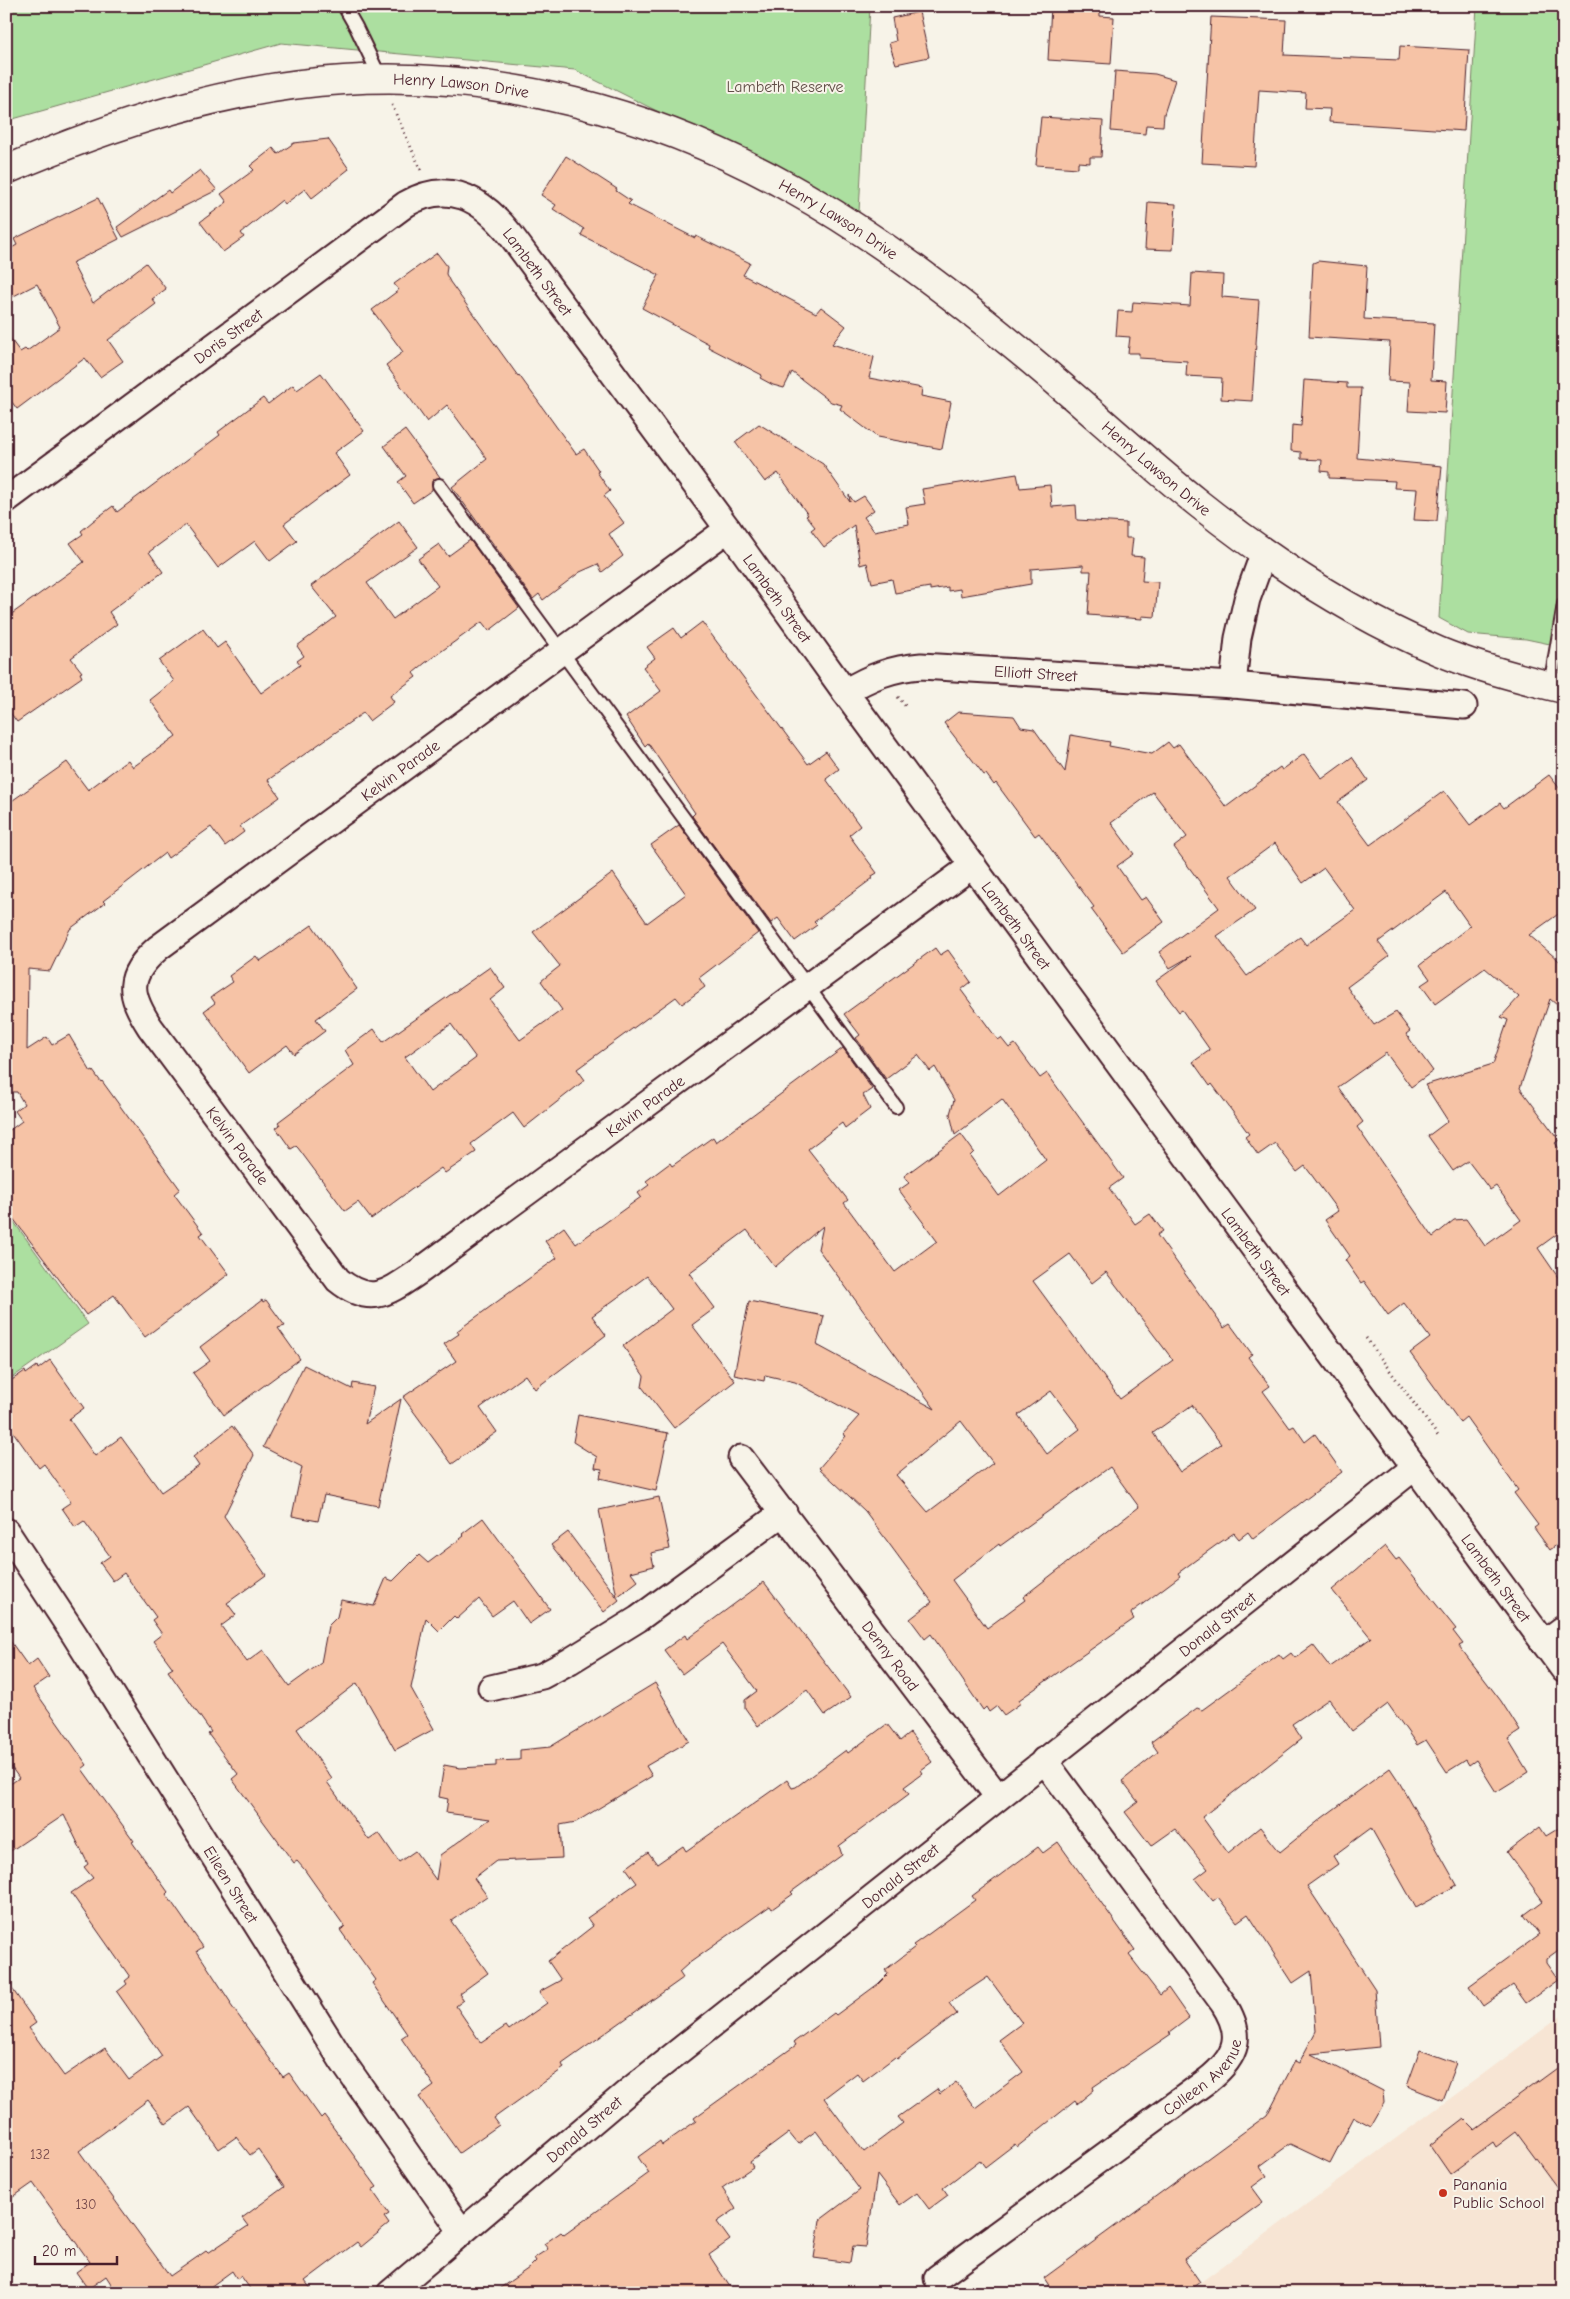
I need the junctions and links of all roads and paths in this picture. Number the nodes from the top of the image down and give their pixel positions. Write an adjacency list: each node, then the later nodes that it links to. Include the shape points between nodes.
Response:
1 (344, 6): 2 (lane)
2 (381, 79): 3 (main road, Henry Lawson Drive, via 269,89 193,105 104,132); 4 (path); 9 (main road, Henry Lawson Drive, via 485,85 566,100 650,125 786,186 846,221 936,284 1056,381 1168,479)
3 (6, 170)
4 (431, 194): 5 (street, Doris Street, via 446,192); 7 (street, Doris Street, via 406,204)
5 (458, 195): 8 (street, Lambeth Street, via 486,208 510,234)
6 (439, 485): 11 (lane)
7 (6, 500)
8 (728, 529): 11 (street, Kelvin Parade); 14 (street, Lambeth Street)
9 (1264, 552): 12 (street, via 1247,599 1238,638); 13 (main road, Henry Lawson Drive, via 1357,610 1437,650 1490,670)
10 (1564, 604): 13 (lane)
11 (562, 651): 17 (lane); 17 (street, Kelvin Parade, via 141,963 134,978 134,996 150,1027 326,1265 351,1291 366,1296 381,1294 417,1273)
12 (1233, 685): 14 (street, Elliott Street, via 921,666 901,667 882,673); 15 (street, Elliott Street)
13 (1557, 688)
14 (845, 692): 16 (street, Lambeth Street)
15 (1464, 706)
16 (973, 865): 17 (street, Kelvin Parade); 22 (street, Lambeth Street)
17 (807, 986): 18 (lane)
18 (896, 1107)
19 (1366, 1338): 20 (path)
20 (1438, 1436)
21 (742, 1458): 23 (street, Denny Road)
22 (1415, 1467): 26 (street, Lambeth Street); 29 (street, Donald Street)
23 (784, 1512): 28 (street, via 638,1619 570,1661 542,1676); 30 (street, Denny Road)
24 (6, 1531): 31 (street, Eileen Street, via 343,2062)
25 (1564, 1628): 26 (street)
26 (1544, 1642): 27 (street, Lambeth Street)
27 (1564, 1670)
28 (491, 1688)
29 (1044, 1760): 30 (street, Donald Street); 32 (street, Colleen Avenue, via 1232,2017 1235,2044 1231,2058 1208,2080)
30 (998, 1797): 31 (street, Donald Street, via 630,2090)
31 (462, 2232): 33 (street, Donald Street)
32 (937, 2278)
33 (390, 2293)

